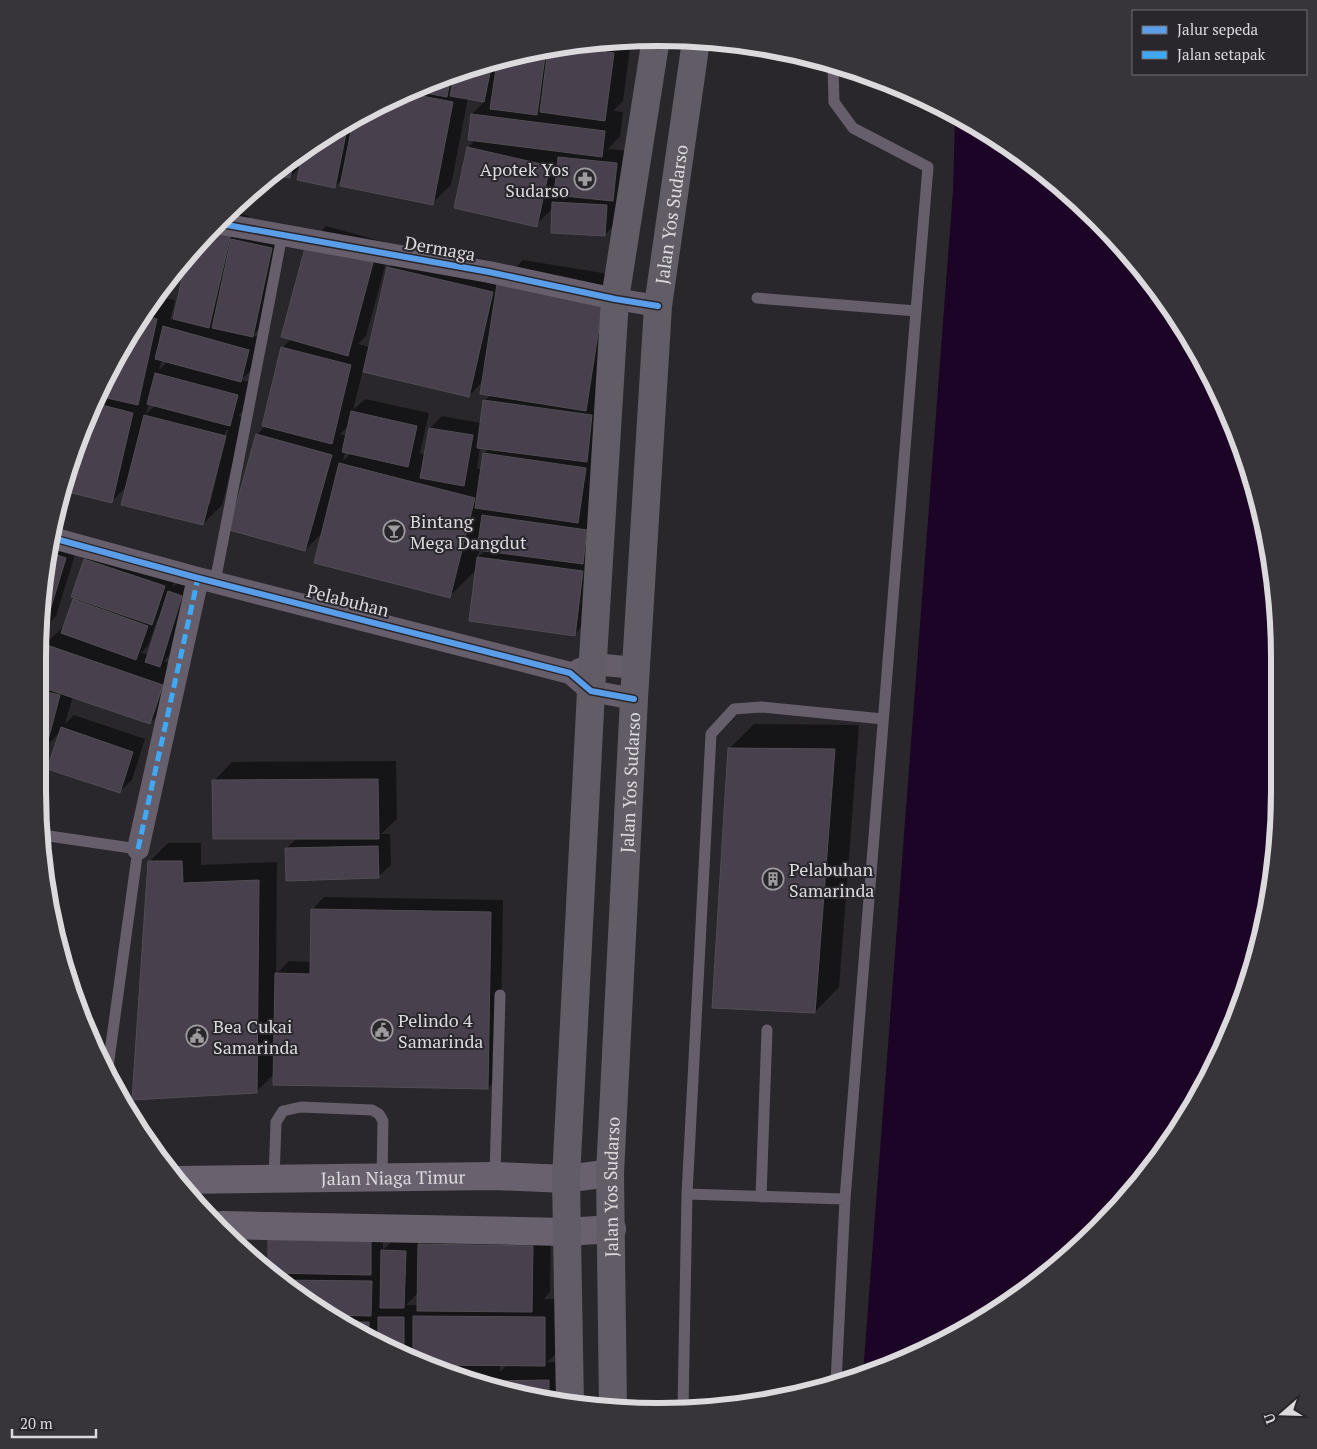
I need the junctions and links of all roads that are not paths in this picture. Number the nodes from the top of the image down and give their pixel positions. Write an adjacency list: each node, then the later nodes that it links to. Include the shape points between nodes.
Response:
1 (655, 46): 7 (highway)
2 (695, 48): 8 (highway, Jalan Yos Sudarso)
3 (833, 72): 9 (lane, via 834,102 853,128 928,167)
4 (229, 223): 5 (street, Dermaga)
5 (282, 236): 7 (street, Dermaga, via 489,272); 11 (lane)
6 (758, 298): 9 (lane)
7 (615, 299): 8 (street, Dermaga); 12 (highway)
8 (658, 306): 13 (highway, Jalan Yos Sudarso)
9 (916, 311): 16 (lane)
10 (58, 539): 11 (street, Pelabuhan)
11 (206, 580): 12 (street, Pelabuhan); 18 (street)
12 (582, 668): 13 (street, Pelabuhan); 14 (highway)
13 (636, 668): 15 (highway, Jalan Yos Sudarso)
14 (591, 691): 15 (street); 26 (highway)
15 (634, 699): 22 (highway, Jalan Yos Sudarso)
16 (883, 719): 28 (lane, via 761,707 734,709 711,734); 30 (lane)
17 (48, 835): 18 (lane)
18 (138, 850): 21 (lane)
19 (500, 995): 23 (lane)
20 (768, 1030): 29 (lane)
21 (109, 1061)
22 (610, 1173): 26 (main road, Jalan Niaga Timur); 32 (highway, Jalan Yos Sudarso)
23 (496, 1176): 24 (main road, Jalan Niaga Timur); 26 (main road, Jalan Niaga Timur)
24 (382, 1178): 25 (main road, Jalan Niaga Timur); 25 (lane, via 383,1121 379,1114 372,1110 301,1107 284,1111 276,1122)
25 (274, 1179): 27 (main road, Jalan Niaga Timur)
26 (566, 1179): 33 (highway)
27 (187, 1180)
28 (687, 1194): 29 (lane); 37 (lane)
29 (761, 1197): 30 (lane)
30 (846, 1200): 34 (lane)
31 (228, 1225): 33 (main road)
32 (612, 1228): 33 (main road); 36 (highway, Jalan Yos Sudarso)
33 (566, 1232): 35 (highway)
34 (836, 1376)
35 (570, 1396)
36 (613, 1401)
37 (684, 1402)

